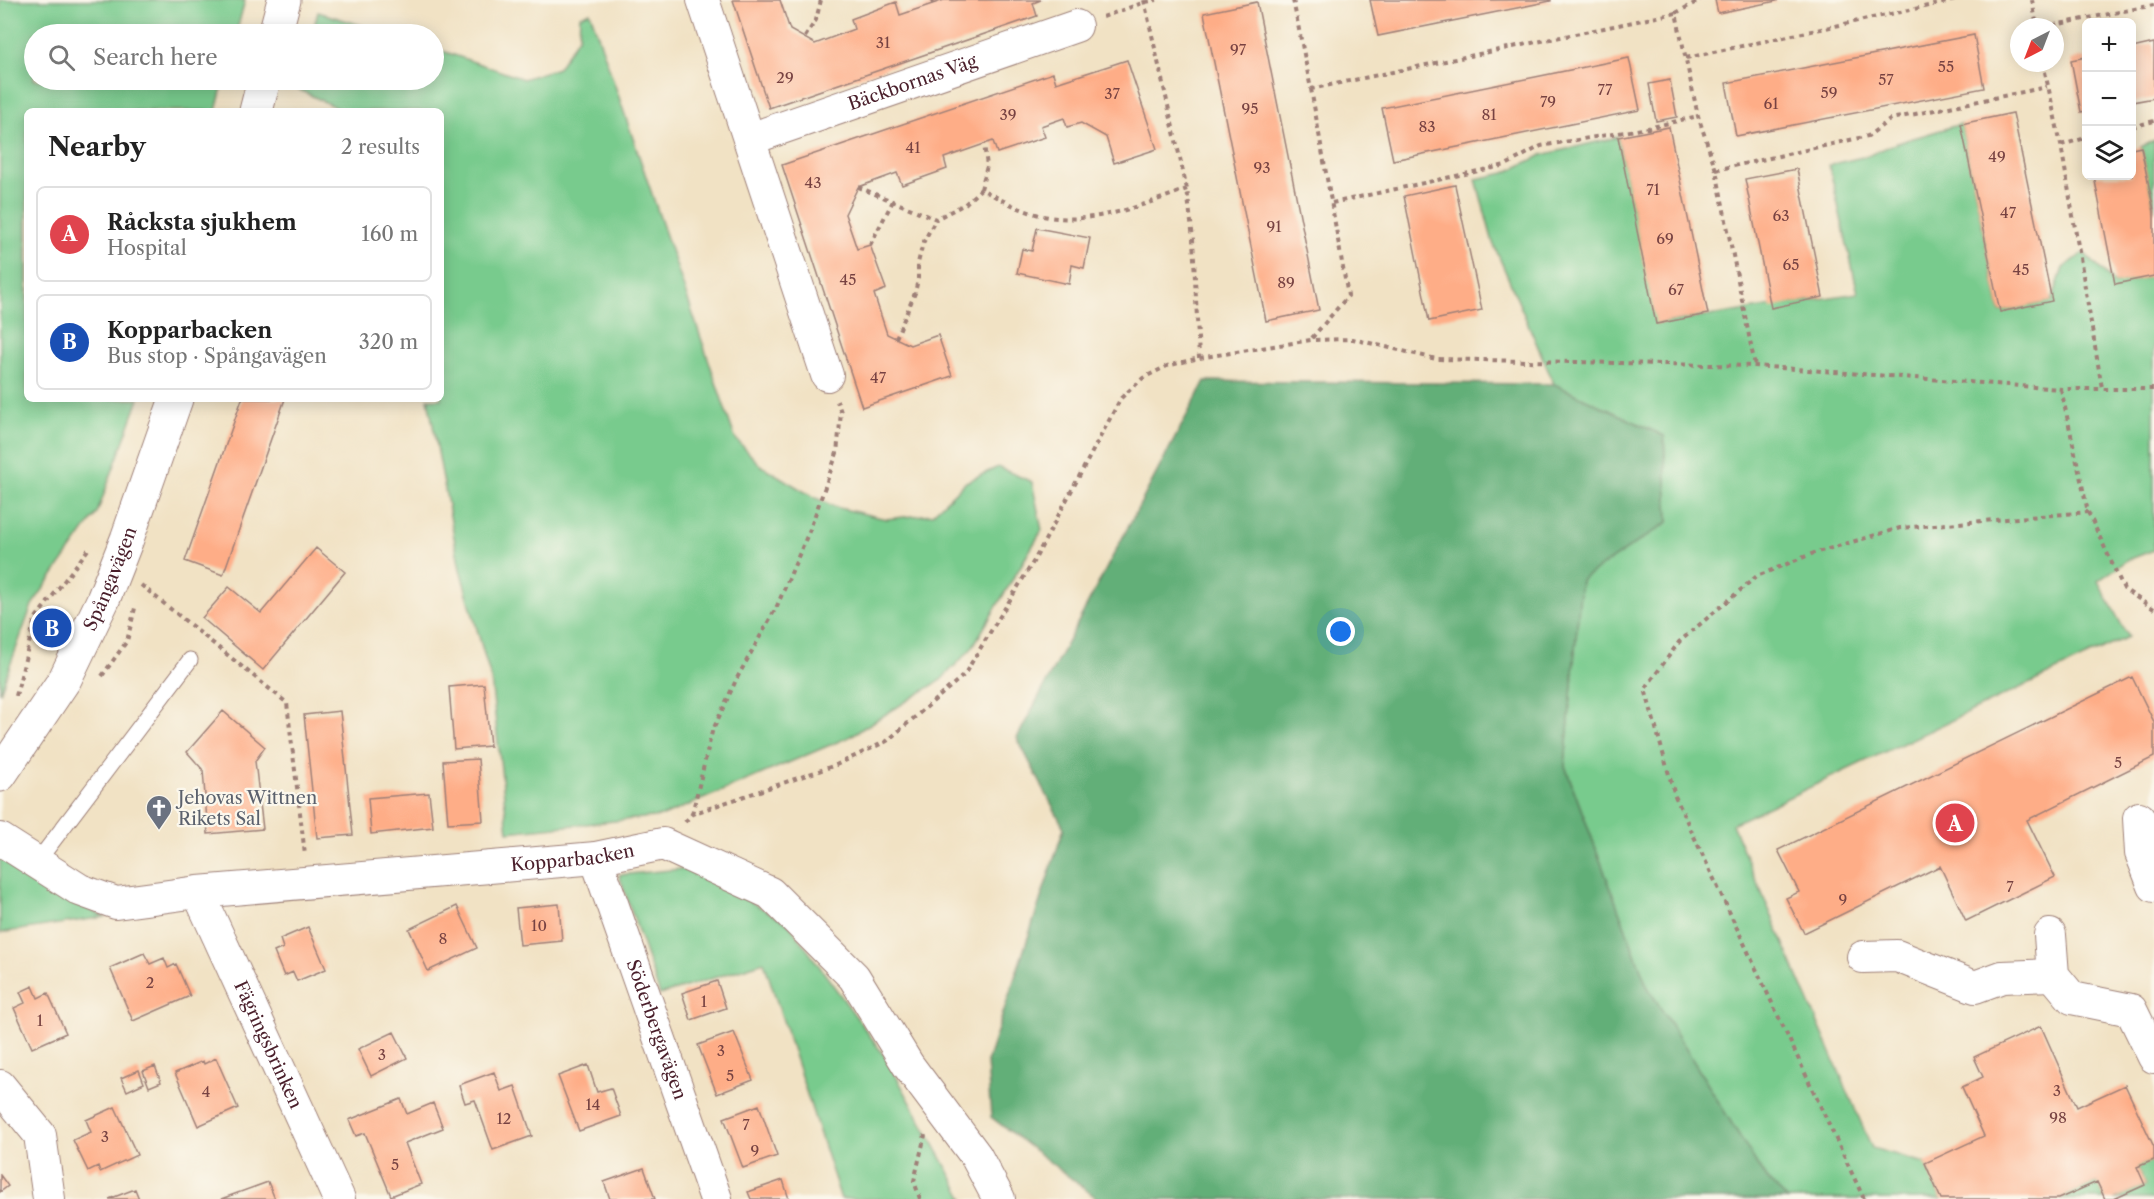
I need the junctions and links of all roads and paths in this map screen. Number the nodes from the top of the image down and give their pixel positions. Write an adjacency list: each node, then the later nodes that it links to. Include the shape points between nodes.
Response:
1 (284, 0): 14 (street)
2 (703, 0): 26 (street)
3 (820, 0): 16 (path, via 816,20)
4 (1157, 0): 9 (path)
5 (1293, 0): 20 (path)
6 (1700, 0): 11 (path)
7 (1956, 0): 17 (path)
8 (2032, 0): 12 (path)
9 (1144, 1): 15 (path); 33 (path)
10 (2154, 5): 13 (path)
11 (1676, 14): 17 (path); 20 (path)
12 (2035, 18)
13 (2064, 23)
14 (278, 24)
15 (1077, 26): 26 (street, Bäckbornas Väg)
16 (805, 37)
17 (1686, 58): 23 (path)
18 (2044, 72): 19 (path)
19 (2047, 87): 29 (path); 30 (path, via 1891,119 1868,136)
20 (1311, 89): 35 (path)
21 (261, 90): 22 (street)
22 (257, 108)
23 (1698, 116): 30 (path); 35 (path, via 1541,146 1506,165)
24 (2154, 122): 25 (path)
25 (2136, 126)
26 (750, 139): 42 (street)
27 (2082, 139): 29 (path)
28 (984, 144): 32 (path, via 987,166)
29 (2061, 145): 43 (path)
30 (1716, 170): 41 (path)
31 (858, 187): 34 (path)
32 (981, 189): 33 (path, via 1017,208 1047,217 1075,218 1148,204); 36 (path, via 965,204)
33 (1187, 189): 40 (path)
34 (893, 201): 36 (path); 37 (path)
35 (1332, 203): 39 (path, via 1348,296)
36 (936, 219): 38 (path, via 923,243 915,293)
37 (870, 245)
38 (896, 338)
39 (1311, 340): 40 (path); 41 (path, via 1353,339 1436,359)
40 (1199, 358): 54 (path, via 1167,366 1143,378 1121,398 1035,559 964,675 887,741 836,765)
41 (1755, 366): 44 (path)
42 (827, 375): 54 (path, via 842,412 837,453 777,606 712,732)
43 (2102, 388): 44 (path); 45 (path)
44 (2061, 389): 47 (path)
45 (2154, 389)
46 (175, 402): 53 (street, Spångavägen, via 128,539 65,679)
47 (2088, 512): 50 (path, via 2124,588); 73 (path, via 1900,528 1814,553 1757,576 1679,642 1645,689 1675,795)
48 (93, 544): 52 (path, via 35,619)
49 (140, 584): 60 (path, via 287,703)
50 (2154, 609)
51 (190, 660): 59 (lane)
52 (15, 697)
53 (0, 774)
54 (692, 814): 57 (path)
55 (2139, 818): 61 (street, via 2141,853)
56 (0, 838): 59 (street, Kopparbacken)
57 (663, 844): 58 (street, Kopparbacken); 72 (street, via 770,893 854,977 908,1065 976,1156)
58 (596, 858): 60 (street, Kopparbacken); 71 (street, Söderbergavägen)
59 (37, 862): 62 (street, Kopparbacken, via 80,890 116,903)
60 (308, 882): 62 (street, Kopparbacken)
61 (2154, 886)
62 (198, 892): 70 (street, Fägringsbrinken)
63 (2050, 935): 65 (street)
64 (1863, 957): 65 (street, via 1898,956 1975,987 2002,977)
65 (2053, 975): 66 (street, via 2072,999)
66 (2143, 1004): 67 (street)
67 (2154, 1057)
68 (0, 1086): 69 (street, via 40,1135)
69 (49, 1199)
70 (339, 1199)
71 (716, 1199)
72 (999, 1199)
73 (1864, 1199)

